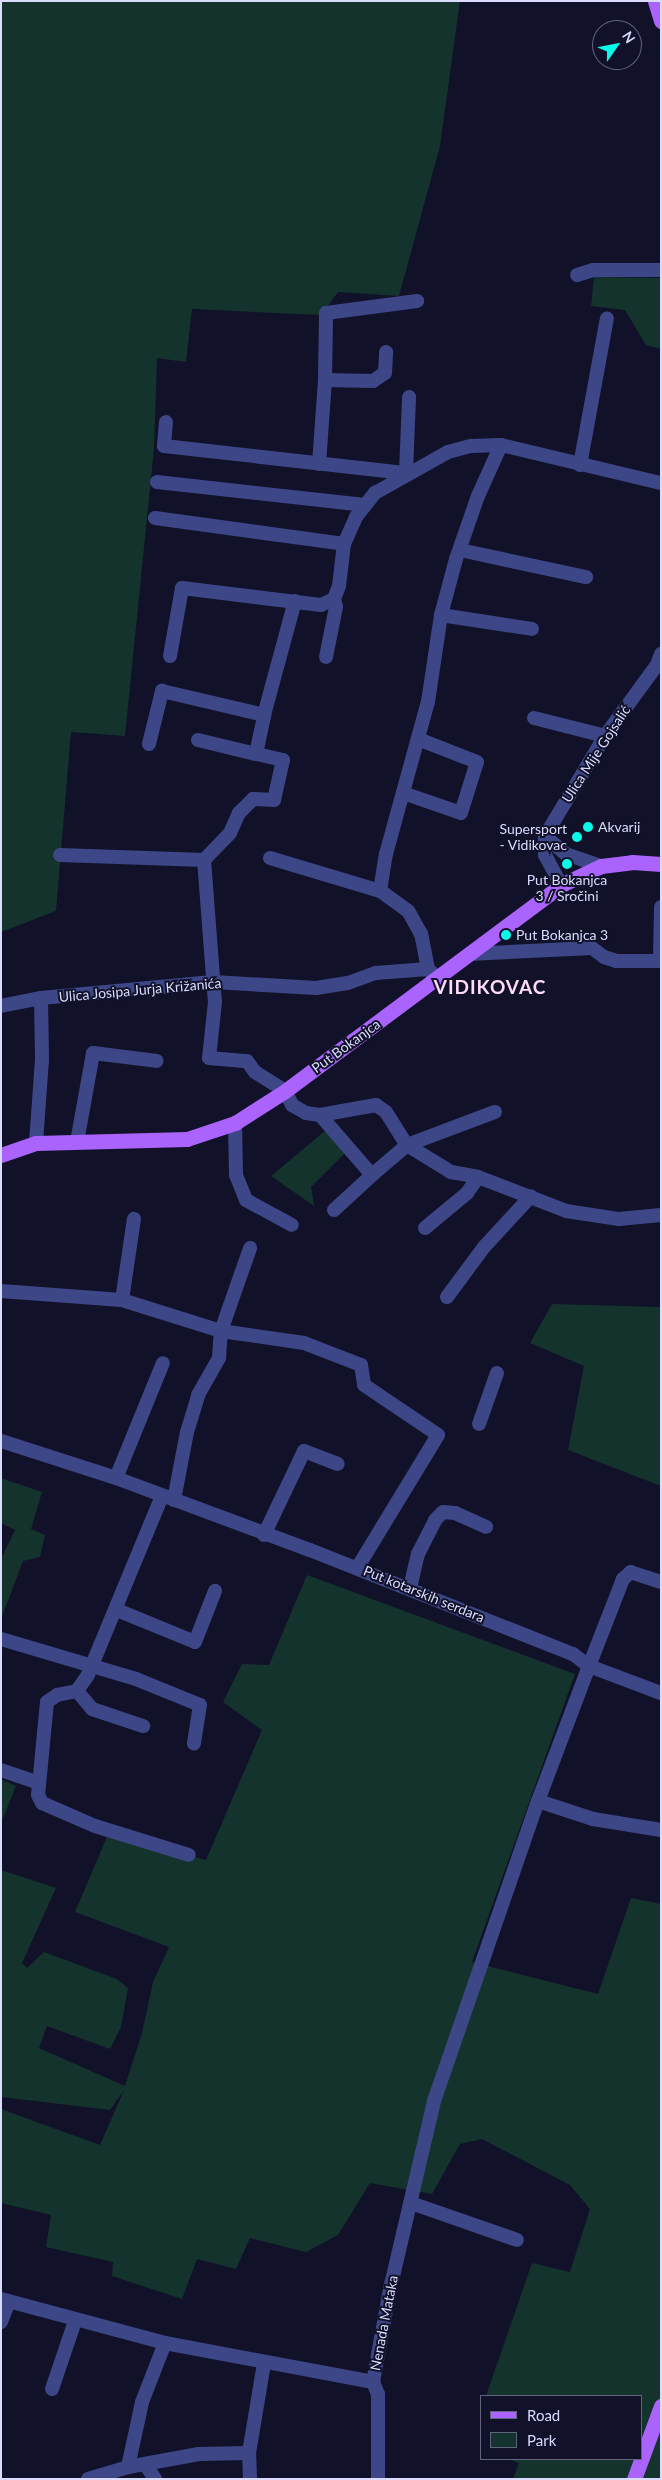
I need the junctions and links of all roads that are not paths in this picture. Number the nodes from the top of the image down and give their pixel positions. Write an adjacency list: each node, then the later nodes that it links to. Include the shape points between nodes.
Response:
1 (655, 1): 2 (main road)
2 (661, 21)
3 (661, 270): 4 (street, via 592,270)
4 (577, 275)
5 (417, 302): 8 (street, via 326,313)
6 (607, 318): 13 (street)
7 (386, 352): 8 (street, via 385,373 373,381)
8 (325, 380): 12 (street)
9 (409, 398): 14 (street)
10 (166, 422): 12 (street, via 164,446)
11 (501, 445): 13 (street); 14 (street, via 471,446 448,452); 20 (street, via 478,496)
12 (319, 464): 14 (street)
13 (580, 465): 16 (street)
14 (406, 473): 17 (street, via 375,493)
15 (157, 482): 17 (street)
16 (661, 483)
17 (365, 505): 19 (street)
18 (155, 518): 19 (street)
19 (344, 544): 22 (street, via 339,586)
20 (460, 550): 21 (street); 24 (street)
21 (586, 577)
22 (334, 599): 23 (street, via 321,605); 27 (street, via 336,607)
23 (295, 601): 26 (street, via 182,588); 29 (street)
24 (442, 615): 25 (street); 32 (street, via 428,702)
25 (532, 629)
26 (170, 656)
27 (326, 657)
28 (660, 662): 31 (street, Ulica Mije Gojsalić)
29 (264, 715): 34 (street, via 162,691); 35 (street)
30 (534, 718): 31 (street)
31 (605, 736): 37 (street, Ulica Mije Gojsalić)
32 (418, 739): 36 (street); 36 (street, via 477,762 461,813)
33 (198, 740): 35 (street)
34 (149, 744)
35 (256, 754): 40 (street, via 283,760 274,800 253,799 239,812 230,833)
36 (403, 793): 44 (street, via 386,854)
37 (545, 836): 42 (street, via 566,854); 43 (street, via 545,855)
38 (60, 855): 40 (street)
39 (270, 858): 44 (street)
40 (204, 860): 49 (street)
41 (661, 864): 42 (main road, Put Bokanjca, via 632,862)
42 (601, 866): 43 (main road, Put Bokanjca)
43 (561, 885): 46 (main road, Put Bokanjca)
44 (380, 891): 48 (street, via 408,911 421,934)
45 (661, 906): 47 (street)
46 (469, 954): 47 (street, via 592,948 616,961); 48 (main road, Put Bokanjca)
47 (660, 961)
48 (432, 973): 49 (street, Ulica Josipa Jurja Križanića, via 376,972 316,988); 53 (main road, Put Bokanjca)
49 (213, 982): 50 (street, Ulica Josipa Jurja Križanića); 53 (street, via 215,1002 209,1058 247,1061 255,1072)
50 (41, 998): 51 (street, Ulica Josipa Jurja Križanića); 58 (street, via 42,1060)
51 (1, 1006)
52 (157, 1061): 57 (street, via 93,1053)
53 (284, 1091): 55 (street, via 292,1105); 56 (main road, Put Bokanjca)
54 (495, 1112): 59 (street)
55 (320, 1115): 59 (street, via 376,1105 386,1112); 61 (street)
56 (235, 1123): 57 (main road, Put Bokanjca, via 187,1139); 67 (street, via 236,1176 246,1200)
57 (77, 1142): 58 (main road, Put Bokanjca)
58 (36, 1143): 60 (main road, Put Bokanjca)
59 (407, 1145): 61 (street); 62 (street, via 451,1172)
60 (1, 1155)
61 (372, 1175): 64 (street)
62 (478, 1177): 63 (street); 68 (street, via 467,1193)
63 (531, 1196): 65 (street, via 566,1210 619,1219); 71 (street, via 484,1247)
64 (334, 1210)
65 (661, 1215)
66 (134, 1219): 72 (street)
67 (292, 1225)
68 (425, 1228)
69 (250, 1248): 73 (street)
70 (1, 1291): 72 (street)
71 (447, 1297)
72 (122, 1300): 73 (street)
73 (221, 1331): 80 (street, via 219,1358 198,1395); 83 (street, via 304,1344 361,1365 364,1385 438,1435)
74 (163, 1363): 79 (street)
75 (496, 1373): 76 (street)
76 (479, 1424)
77 (1, 1441): 79 (street, Put kotarskih serdara)
78 (338, 1464): 82 (street, via 304,1451)
79 (116, 1478): 80 (street, Put kotarskih serdara)
80 (168, 1498): 82 (street, Put kotarskih serdara); 87 (street)
81 (486, 1527): 85 (street, via 455,1513 443,1512 434,1520 418,1554)
82 (264, 1535): 83 (street, Put kotarskih serdara)
83 (357, 1568): 85 (street, Put kotarskih serdara)
84 (661, 1582): 90 (street, via 632,1572 623,1579)
85 (410, 1588): 90 (street, Put kotarskih serdara, via 573,1654)
86 (215, 1591): 87 (street, via 195,1642)
87 (117, 1610): 89 (street)
88 (1, 1639): 89 (street)
89 (91, 1666): 91 (street); 94 (street, via 175,1693 200,1705)
90 (589, 1666): 92 (street, Put kotarskih serdara); 97 (street)
91 (77, 1691): 93 (street, via 92,1709); 96 (street, via 57,1695 48,1702)
92 (661, 1693)
93 (143, 1726)
94 (194, 1744)
95 (1, 1770): 96 (street)
96 (39, 1783): 99 (street, via 42,1804 95,1826)
97 (538, 1801): 98 (street, via 593,1819); 100 (street, Nenada Mataka, via 434,2101)
98 (661, 1830)
99 (189, 1855)
100 (411, 2201): 101 (street); 107 (street, Nenada Mataka)
101 (517, 2240)
102 (5, 2300): 103 (street); 104 (street)
103 (75, 2320): 105 (street); 108 (street)
104 (1, 2322)
105 (165, 2343): 106 (street); 114 (street, via 142,2402)
106 (264, 2363): 107 (street); 110 (street)
107 (373, 2382): 118 (street, Nenada Mataka, via 378,2394)
108 (52, 2389)
109 (661, 2406): 111 (main road)
110 (249, 2453): 113 (street, via 198,2454); 117 (street)
111 (642, 2457)
112 (641, 2460): 119 (main road)
113 (145, 2464): 114 (street); 116 (street)
114 (128, 2467): 115 (street)
115 (88, 2479)
116 (155, 2479)
117 (250, 2479)
118 (378, 2479)
119 (634, 2479)

